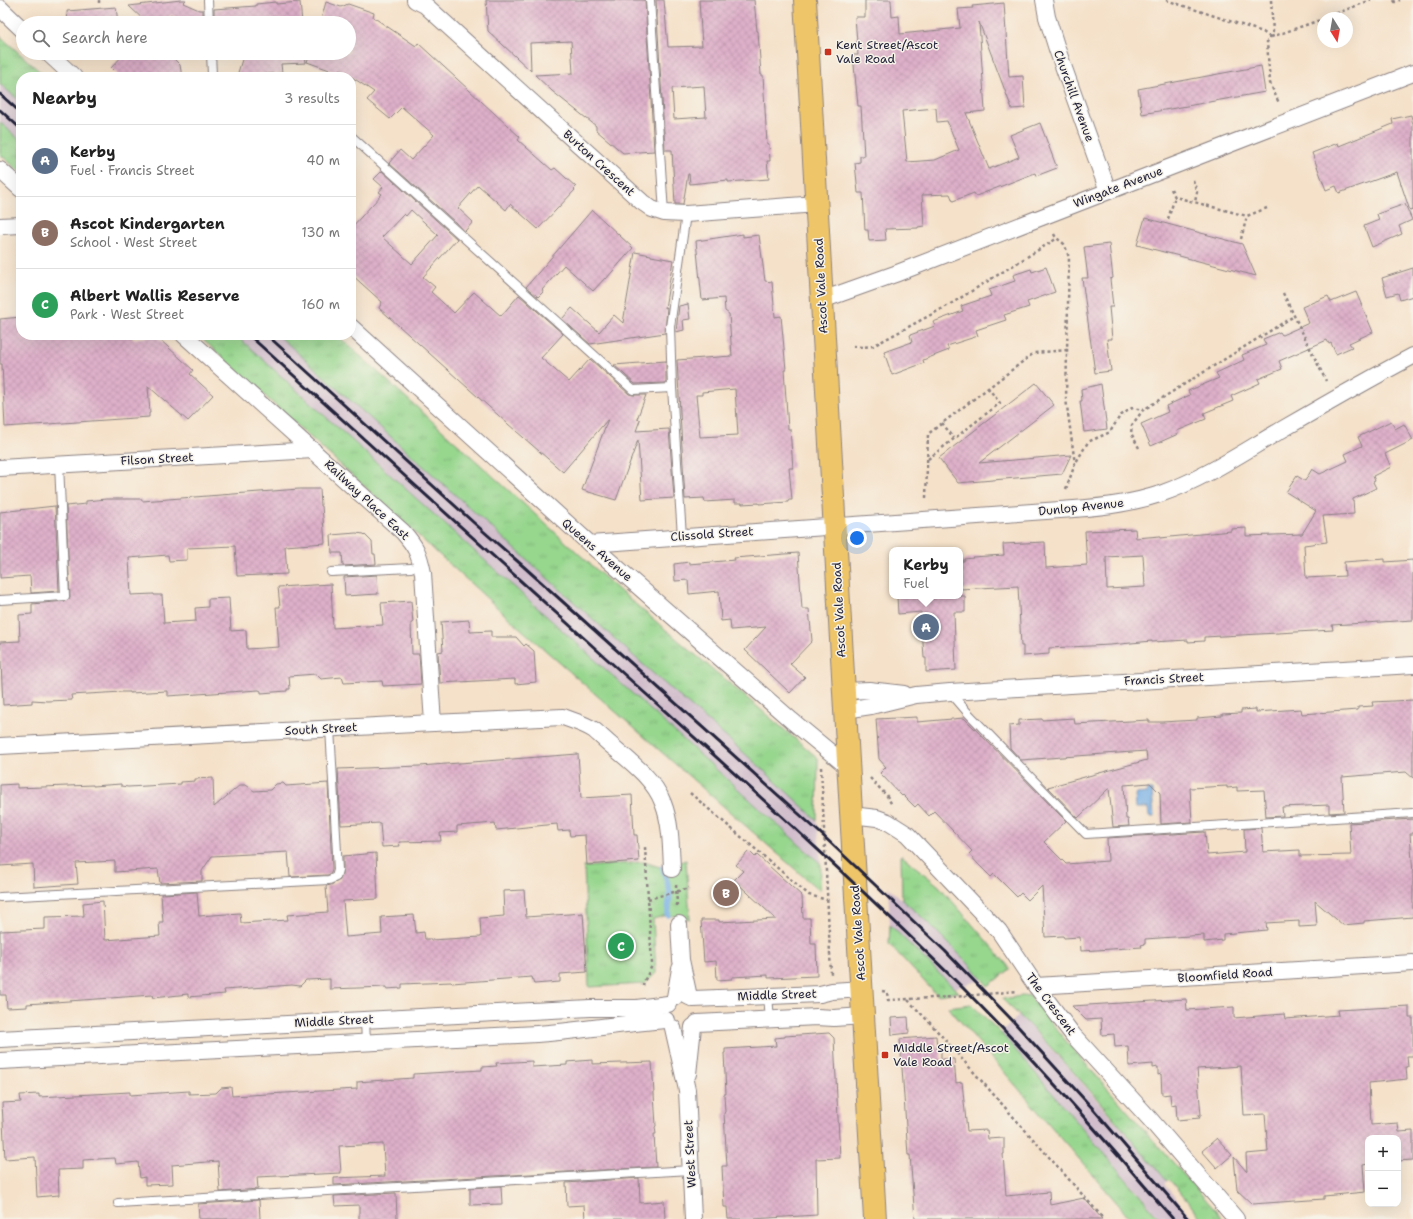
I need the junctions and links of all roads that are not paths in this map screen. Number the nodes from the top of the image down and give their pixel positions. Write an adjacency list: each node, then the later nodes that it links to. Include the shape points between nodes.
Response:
1 (208, 0): 7 (lane)
2 (650, 0): 19 (lane)
3 (805, 0): 18 (main road, Ascot Vale Road)
4 (1044, 0): 17 (street, Churchill Avenue, via 1057,49)
5 (421, 2): 19 (street, Burton Crescent, via 642,202)
6 (0, 8): 8 (street)
7 (209, 16)
8 (16, 23)
9 (56, 60): 11 (street)
10 (212, 60): 12 (lane)
11 (69, 72)
12 (213, 72)
13 (1413, 72): 17 (street, Wingate Avenue)
14 (356, 141): 27 (lane, via 633,390)
15 (0, 170): 16 (street)
16 (16, 184)
17 (1108, 191): 23 (street, Wingate Avenue)
18 (817, 204): 20 (street, Burton Crescent); 23 (main road, Ascot Vale Road)
19 (664, 213): 20 (street, Burton Crescent)
20 (686, 214): 27 (lane, via 670,327)
21 (16, 225): 22 (street)
22 (0, 226)
23 (822, 300): 31 (main road, Ascot Vale Road)
24 (356, 332): 33 (street, Queens Avenue)
25 (190, 340): 28 (street, Railway Place East)
26 (1413, 356): 31 (street, Dunlop Avenue, via 1225,464 1160,494 1102,507)
27 (672, 388): 32 (lane)
28 (313, 450): 29 (street, Filson Street); 40 (street, Railway Place East, via 415,546 423,573)
29 (59, 464): 30 (street, Filson Street); 36 (lane, via 65,596)
30 (0, 468)
31 (834, 526): 32 (street, Clissold Street); 39 (main road, Ascot Vale Road)
32 (682, 536): 33 (street, Clissold Street)
33 (590, 544): 43 (street, Queens Avenue, via 791,720)
34 (411, 568): 35 (lane)
35 (331, 572)
36 (0, 600)
37 (1413, 665): 38 (street, Francis Street)
38 (950, 692): 39 (street, Francis Street, via 916,695 871,706); 44 (lane, via 1086,834)
39 (844, 700): 43 (main road, Ascot Vale Road)
40 (433, 723): 41 (street, South Street); 46 (street, South Street, via 563,718 593,730 646,778 663,802 670,832)
41 (330, 728): 42 (street, South Street); 47 (lane, via 338,870 336,877 329,880)
42 (0, 746)
43 (848, 766): 45 (main road, Ascot Vale Road)
44 (1413, 813)
45 (851, 815): 50 (street, The Crescent, via 877,818 907,834 999,931); 51 (main road, Ascot Vale Road)
46 (672, 869)
47 (0, 897)
48 (678, 924): 53 (street, West Street, via 681,960)
49 (1413, 963): 50 (street, Bloomfield Road)
50 (1036, 986): 66 (street, The Crescent, via 1073,1035)
51 (871, 990): 52 (street, Middle Street); 54 (main road, Ascot Vale Road)
52 (768, 996): 53 (street, Middle Street); 55 (lane)
53 (677, 1007): 56 (street, Middle Street, via 590,1008); 57 (street, Middle Street, via 684,1030); 57 (street, West Street, via 697,1002 700,1013); 59 (street, Middle Street, via 624,1023 578,1031); 61 (street, West Street)
54 (863, 1016): 55 (street, Middle Street); 65 (main road, Ascot Vale Road)
55 (770, 1019): 57 (street, Middle Street)
56 (365, 1020): 58 (street, Middle Street); 59 (lane)
57 (695, 1025): 61 (street, West Street)
58 (0, 1039)
59 (366, 1043): 60 (street, Middle Street)
60 (0, 1062)
61 (687, 1090): 62 (street, West Street)
62 (691, 1170): 63 (lane); 64 (street, West Street)
63 (118, 1202)
64 (693, 1219)
65 (875, 1219)
66 (1236, 1219)

